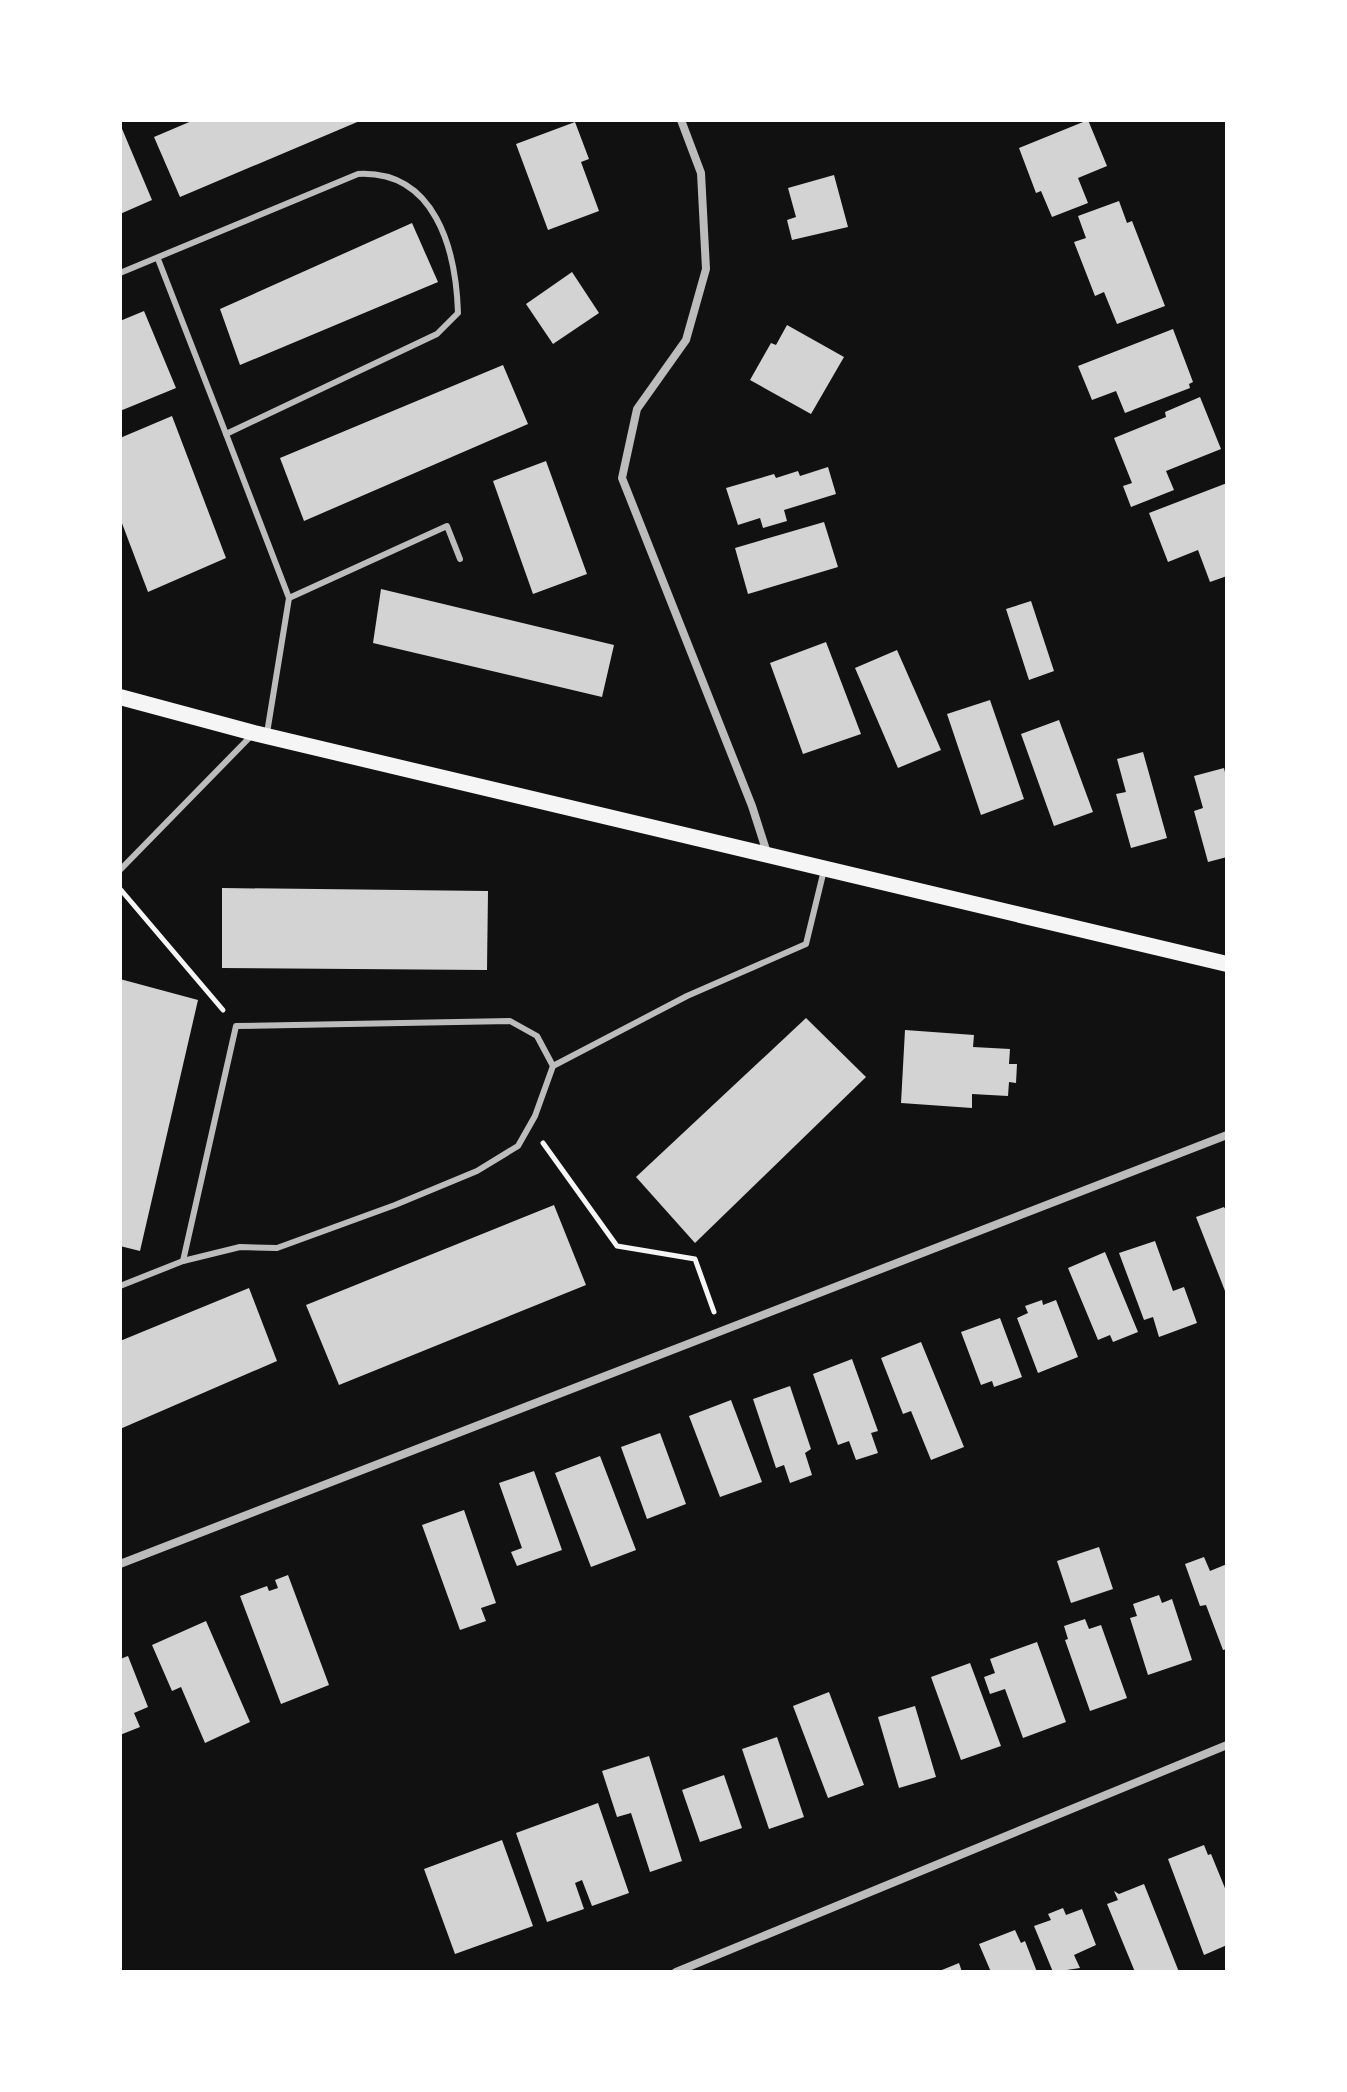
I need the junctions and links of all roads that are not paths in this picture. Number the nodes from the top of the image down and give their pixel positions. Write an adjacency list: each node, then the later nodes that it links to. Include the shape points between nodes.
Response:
1 (681, 120): 9 (street, via 701,173 706,269 686,340 637,409 622,478)
2 (158, 259): 3 (lane); 4 (lane); 4 (lane, via 358,174 382,173 411,186 433,208 457,280 458,313 437,334)
3 (120, 273)
4 (226, 434): 6 (lane)
5 (460, 559): 6 (lane, via 447,526)
6 (289, 598): 8 (lane)
7 (120, 697): 8 (main road)
8 (260, 734): 9 (main road); 10 (lane)
9 (768, 857): 11 (main road)
10 (120, 870)
11 (824, 870): 12 (main road); 13 (lane, via 806,944 687,996)
12 (1227, 964)
13 (553, 1066): 15 (lane, via 518,1146 477,1171 277,1248 240,1247); 15 (lane, via 537,1036 510,1021 236,1026)
14 (1227, 1135): 17 (street)
15 (183, 1261): 16 (lane)
16 (120, 1286)
17 (120, 1564)
18 (1227, 1745): 19 (street)
19 (676, 1972)

